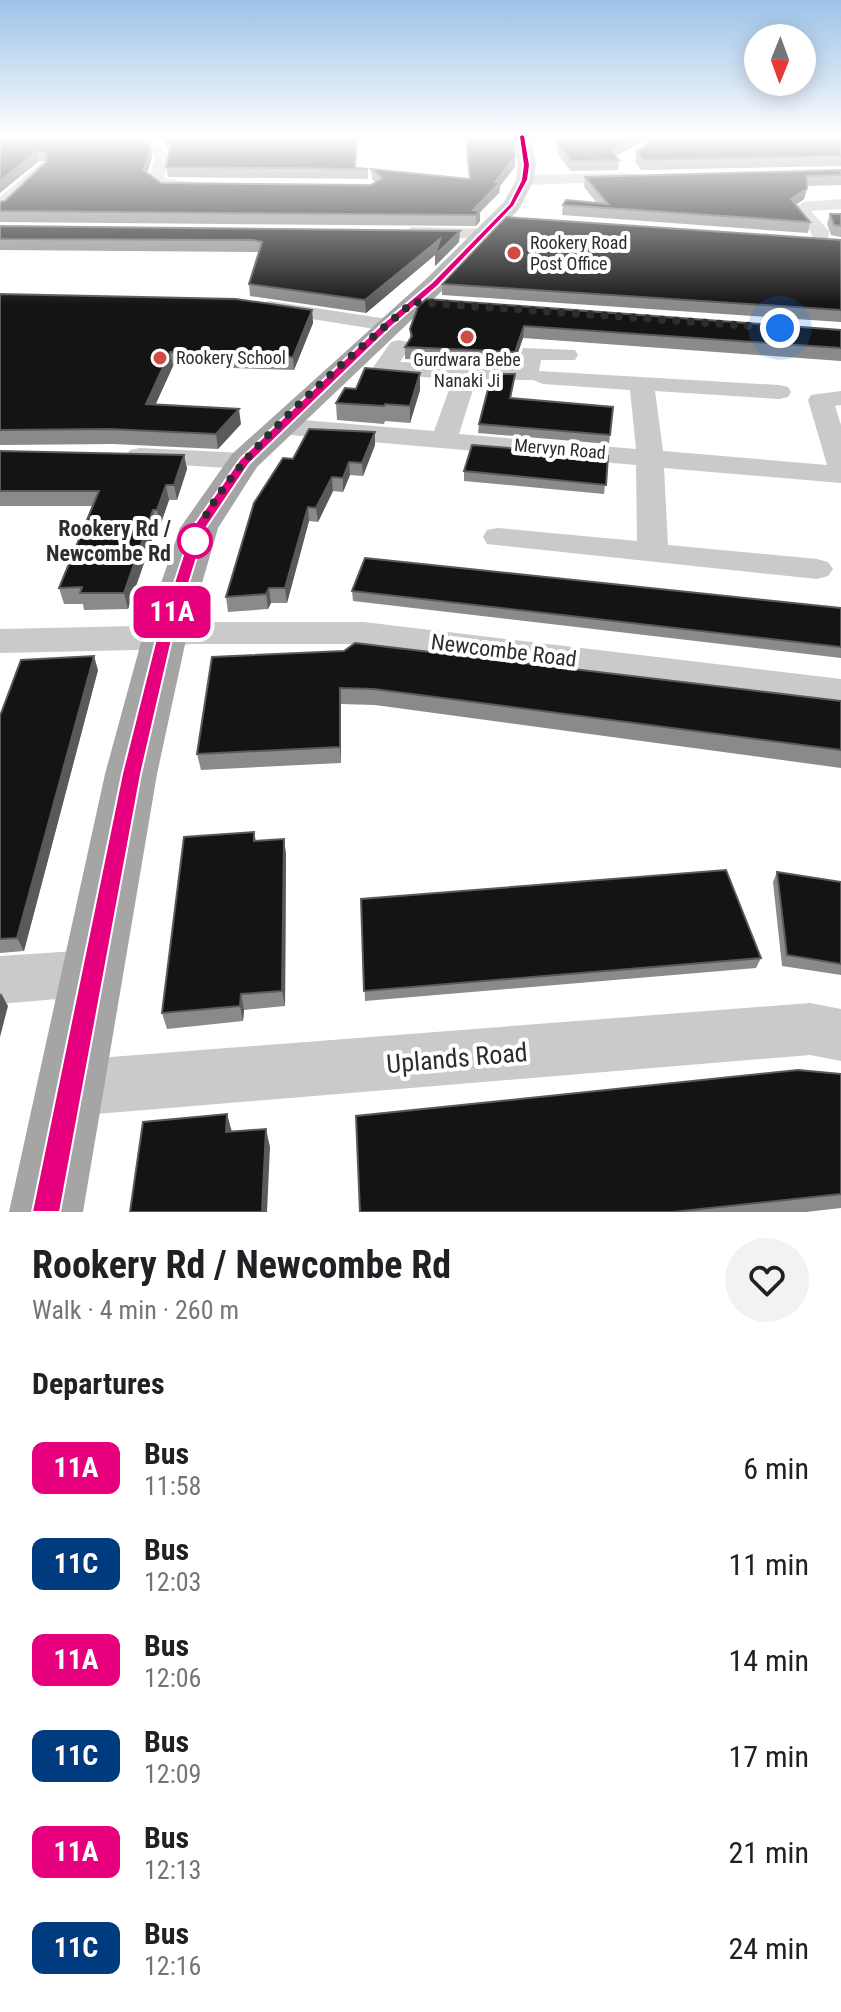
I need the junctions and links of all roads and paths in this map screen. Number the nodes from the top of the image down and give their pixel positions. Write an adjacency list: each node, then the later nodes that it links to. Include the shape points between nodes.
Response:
1 (518, 193): 4 (main road)
2 (841, 204): 6 (street, via 800,210 820,231 813,242)
3 (527, 221): 4 (street)
4 (492, 226): 5 (street); 8 (main road)
5 (391, 232)
6 (841, 244)
7 (253, 305): 8 (street)
8 (410, 320): 10 (street, via 384,369); 15 (main road)
9 (567, 355): 10 (street, via 531,353 526,375)
10 (467, 372): 16 (street)
11 (543, 377): 12 (street)
12 (642, 383): 13 (street); 18 (street)
13 (779, 392)
14 (841, 398): 20 (street, via 820,400)
15 (279, 426): 16 (street, Mervyn Road); 19 (main road)
16 (444, 440): 18 (street, Mervyn Road)
17 (113, 455): 19 (street)
18 (650, 457): 21 (street, Mervyn Road); 23 (street)
19 (244, 461): 25 (main road, via 199,528)
20 (841, 467)
21 (841, 475)
22 (498, 537): 23 (street)
23 (653, 553): 24 (street)
24 (817, 569)
25 (165, 635): 26 (street, Newcombe Road); 27 (street, Newcombe Road, via 364,633); 28 (main road)
26 (0, 641)
27 (841, 692)
28 (91, 973): 29 (street); 31 (main road)
29 (0, 980)
30 (841, 1035): 31 (street, Uplands Road, via 810,1029)
31 (72, 1088): 32 (main road)
32 (46, 1212)

